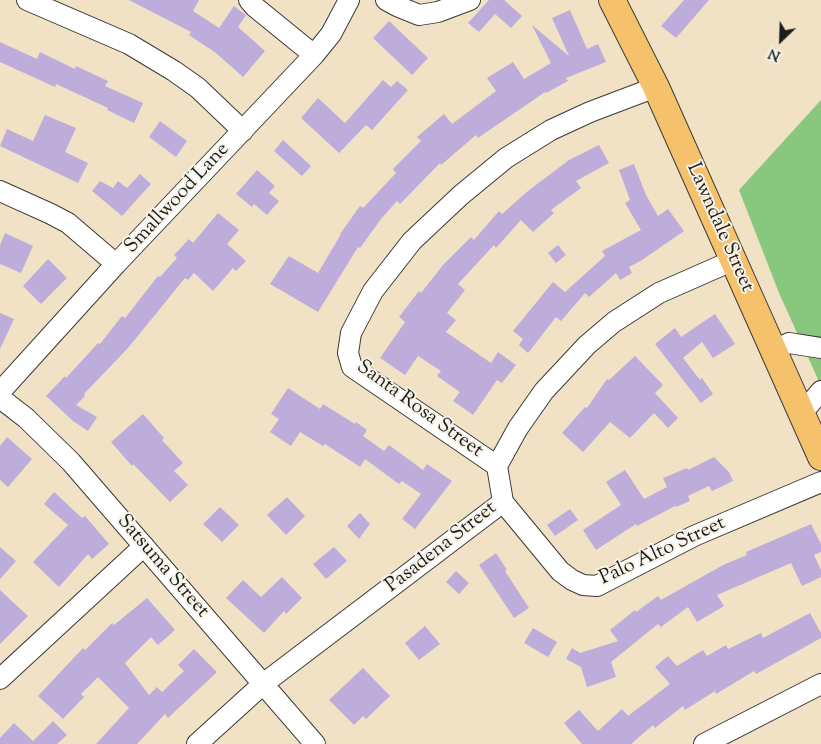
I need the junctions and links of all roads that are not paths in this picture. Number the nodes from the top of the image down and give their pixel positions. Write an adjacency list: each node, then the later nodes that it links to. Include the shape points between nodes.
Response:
1 (27, 0): 9 (street, via 129,44 174,71 198,88)
2 (250, 0): 7 (street)
3 (349, 0): 7 (street, Smallwood Lane, via 331,34)
4 (386, 0): 5 (street, via 419,15)
5 (470, 0)
6 (612, 0): 8 (main road, Lawndale Street)
7 (314, 55): 9 (street, Smallwood Lane)
8 (656, 87): 11 (main road, Lawndale Street); 20 (street, Santa Rosa Street, via 590,112 506,158 412,241 372,292 351,333 348,353 352,367)
9 (243, 130): 12 (street, Smallwood Lane)
10 (0, 191): 12 (street, via 68,223)
11 (734, 260): 14 (main road, Lawndale Street); 20 (street, via 659,293 614,322 587,345 544,391)
12 (116, 264): 16 (street, Smallwood Lane)
13 (821, 348): 14 (street, via 789,343)
14 (774, 350): 18 (main road, Lawndale Street)
15 (821, 391): 18 (street)
16 (0, 392)
17 (0, 398): 23 (street, Satsuma Street, via 26,418 71,462)
18 (802, 412): 19 (main road, Lawndale Street)
19 (821, 457)
20 (497, 466): 22 (street, Pasadena Street)
21 (821, 482): 22 (street, Palo Alto Street, via 694,536 597,586 582,585 560,571)
22 (503, 502): 25 (street, Pasadena Street)
23 (144, 546): 24 (street); 25 (street, Satsuma Street)
24 (0, 679)
25 (263, 684): 27 (street, Pasadena Street); 28 (street, Satsuma Street)
26 (821, 684): 29 (street)
27 (197, 744)
28 (315, 744)
29 (704, 744)

